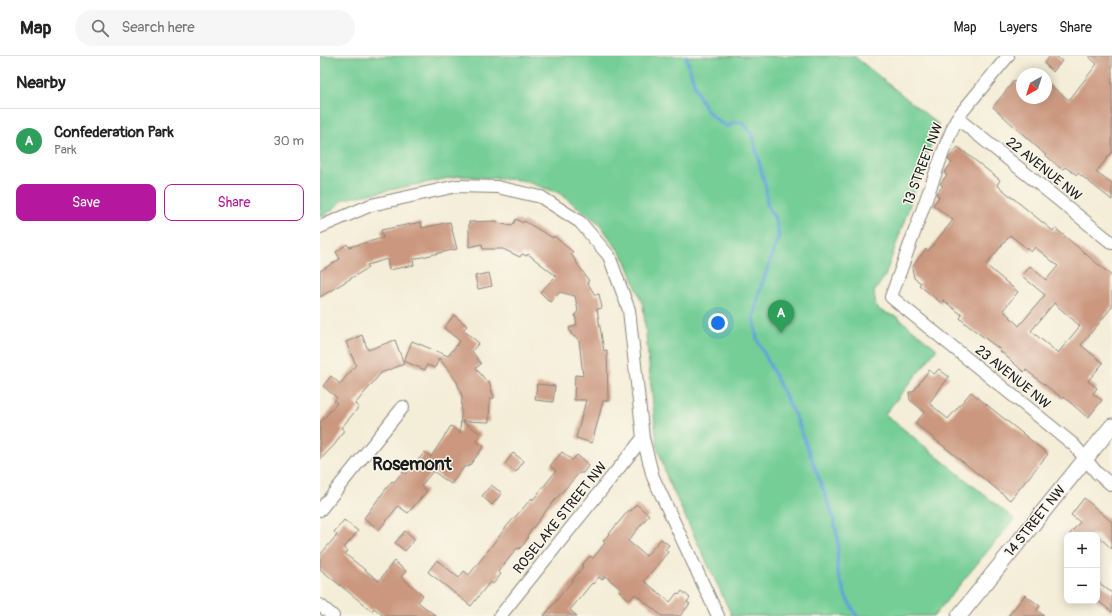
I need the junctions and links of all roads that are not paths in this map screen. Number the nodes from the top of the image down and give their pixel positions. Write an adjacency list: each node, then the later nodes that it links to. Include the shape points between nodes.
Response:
1 (1008, 56): 2 (street, 13 STREET NW)
2 (957, 118): 4 (street, 22 AVENUE NW); 5 (street, 13 STREET NW)
3 (320, 227): 8 (street, via 371,205 457,186 497,187 541,197 580,222 609,256 629,310)
4 (1112, 243)
5 (891, 297): 9 (street, 23 AVENUE NW, via 1074,445)
6 (403, 407): 11 (street)
7 (1112, 426): 9 (main road, 14 STREET NW)
8 (643, 438): 14 (street, ROSELAKE STREET NW); 15 (street, via 652,477)
9 (1085, 459): 10 (street, 23 AVENUE NW); 16 (main road, 14 STREET NW)
10 (1112, 485)
11 (320, 510)
12 (320, 605): 13 (street)
13 (333, 616)
14 (500, 616)
15 (718, 616)
16 (959, 616)

